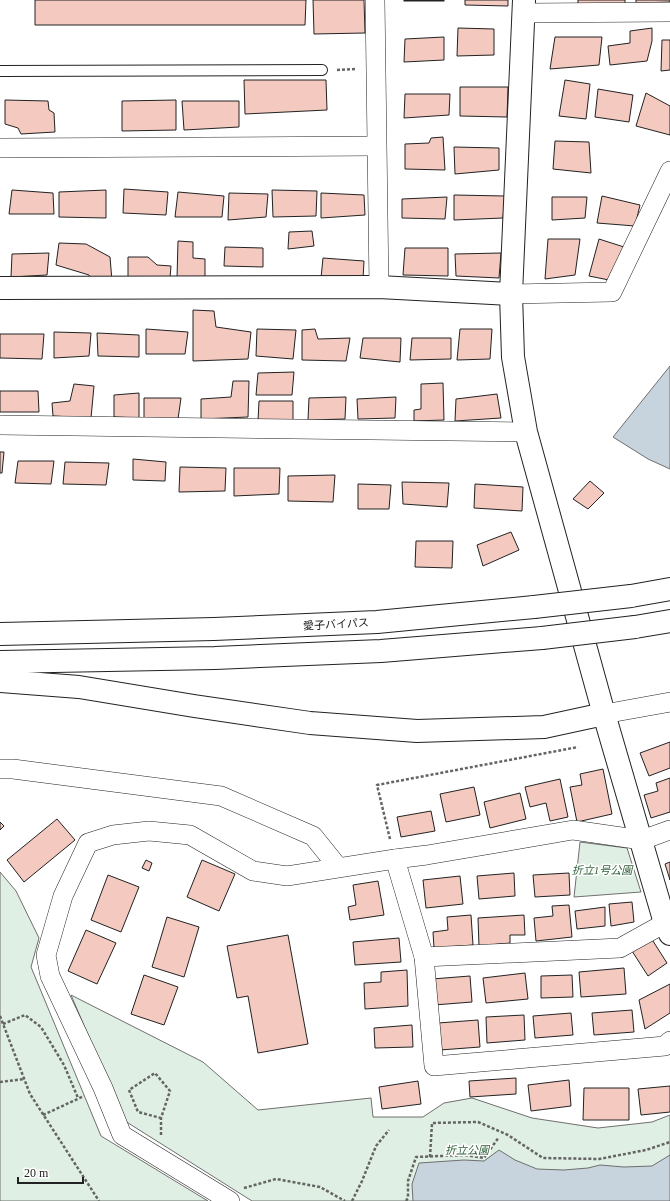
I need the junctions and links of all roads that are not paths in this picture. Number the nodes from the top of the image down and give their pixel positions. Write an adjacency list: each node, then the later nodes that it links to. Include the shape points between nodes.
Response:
1 (375, 0): 6 (street)
2 (524, 6): 3 (street); 11 (main road)
3 (670, 12)
4 (322, 70): 5 (lane)
5 (0, 71)
6 (376, 146): 7 (street); 9 (street)
7 (0, 148)
8 (670, 171): 11 (street, via 612,292)
9 (378, 287): 10 (main road); 11 (main road)
10 (0, 288)
11 (511, 294): 13 (main road, via 513,357)
12 (0, 425): 13 (street)
13 (526, 432): 20 (main road)
14 (670, 588): 16 (main road, 愛子バイパス, bridge, via 534,607 369,622)
15 (670, 621): 17 (main road, bridge, via 542,638 373,651 215,658)
16 (0, 634)
17 (0, 662)
18 (0, 681): 20 (main road, via 79,687 310,723 417,731 544,727)
19 (670, 702): 20 (street)
20 (604, 714): 23 (main road)
21 (0, 769): 25 (street, via 221,796 313,836)
22 (670, 830): 23 (street)
23 (642, 840): 24 (street, via 573,830); 26 (main road)
24 (395, 859): 25 (street); 27 (street)
25 (338, 867): 29 (street, via 287,876 253,871 190,835 149,831 113,835 88,843 63,896 46,955 50,976 103,1088 122,1135)
26 (668, 928): 27 (street, via 620,948)
27 (424, 957): 28 (street, via 434,1066 665,1046)
28 (670, 1041)
29 (230, 1201)

